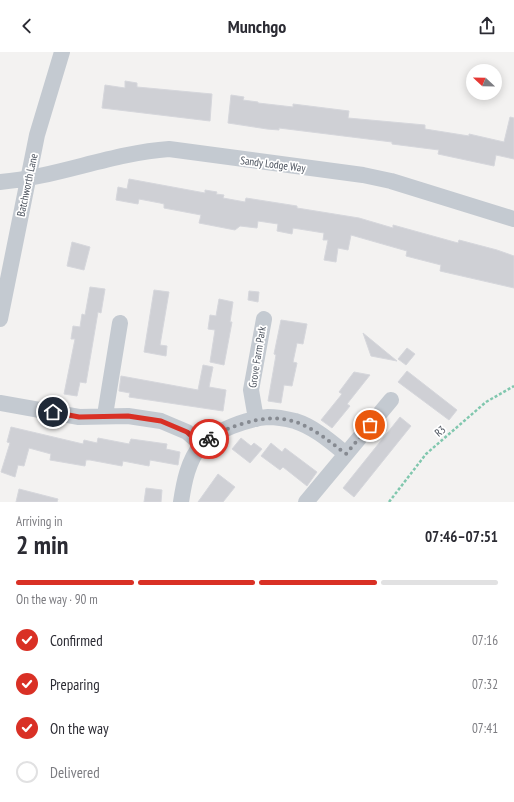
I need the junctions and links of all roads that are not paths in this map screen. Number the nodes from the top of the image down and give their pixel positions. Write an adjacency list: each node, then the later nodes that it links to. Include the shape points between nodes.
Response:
1 (62, 52): 2 (street, Batchworth Lane, via 36,135)
2 (29, 179): 3 (street, Sandy Lodge Way); 4 (street, Sandy Lodge Way, via 147,151 169,149 364,175); 5 (street, Batchworth Lane)
3 (0, 182)
4 (514, 219)
5 (0, 319)
6 (264, 319): 11 (street, Grove Farm Park, via 252,390)
7 (120, 323): 10 (street)
8 (391, 400): 13 (street)
9 (0, 403): 10 (street, via 79,417)
10 (105, 415): 12 (street, via 161,421 187,432)
11 (256, 419): 12 (street, via 218,432); 13 (street, via 268,417 296,422 313,430)
12 (202, 445): 14 (street, via 187,472)
13 (346, 454): 15 (street)
14 (181, 502)
15 (306, 502)

